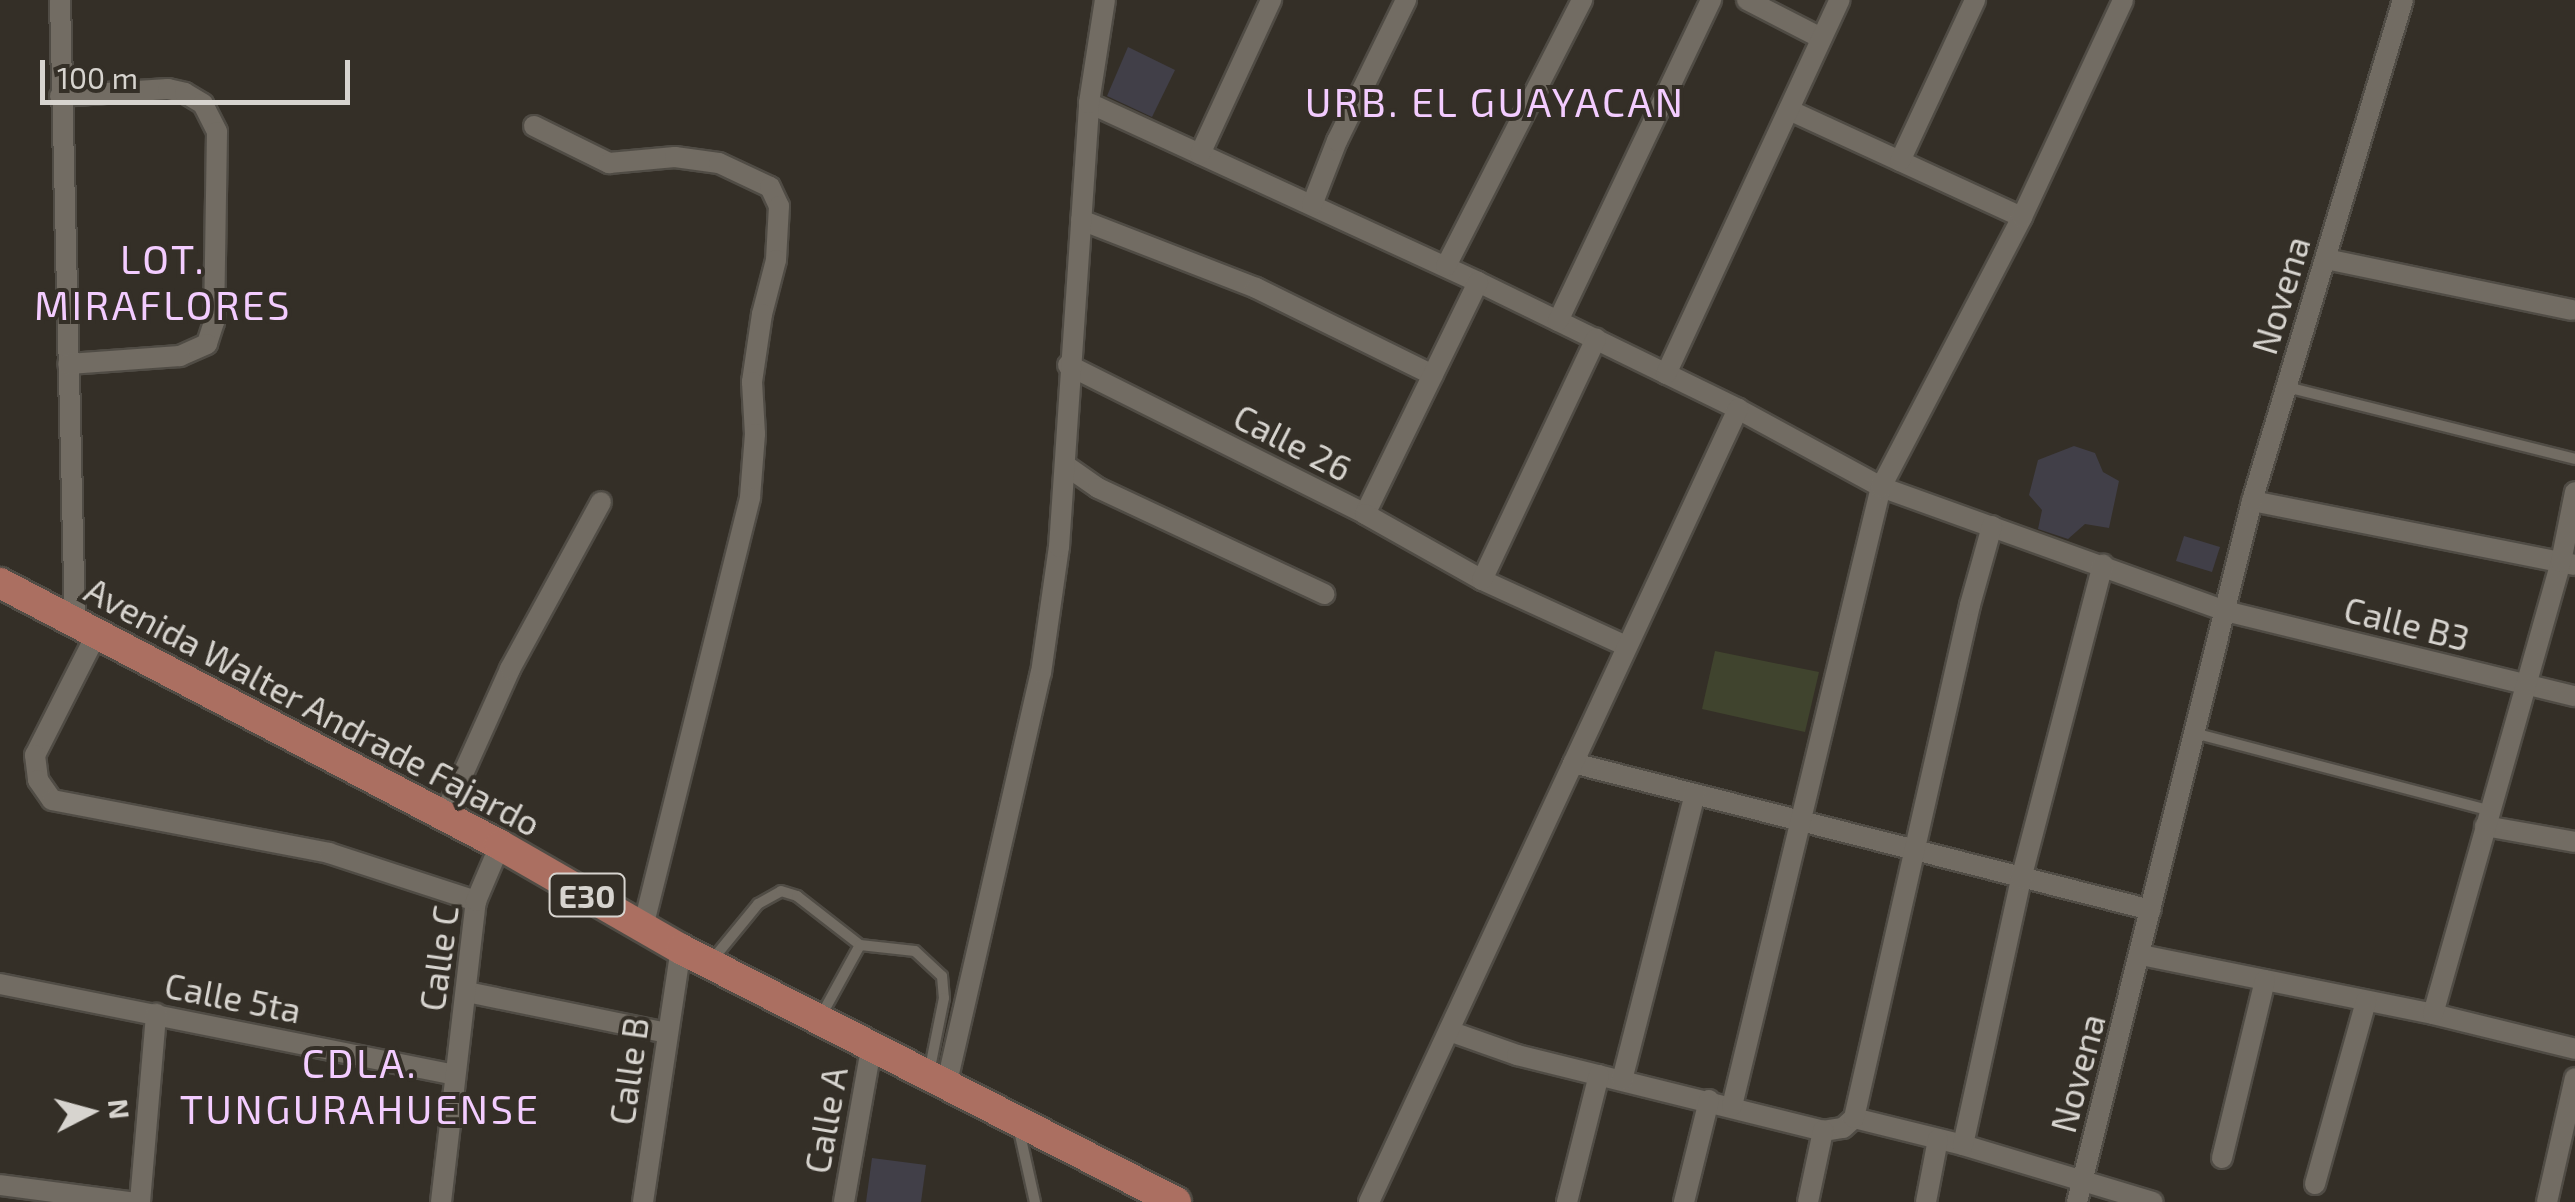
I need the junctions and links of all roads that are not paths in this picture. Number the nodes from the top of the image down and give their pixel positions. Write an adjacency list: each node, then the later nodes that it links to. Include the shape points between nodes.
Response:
1 (60, 0): 13 (street)
2 (1106, 0): 14 (street)
3 (1271, 0): 17 (street)
4 (1406, 0): 19 (street)
5 (1582, 0): 23 (street)
6 (1711, 0): 26 (street)
7 (1747, 0): 12 (street)
8 (1840, 0): 12 (street)
9 (1975, 0): 18 (street)
10 (2123, 0): 20 (street)
11 (2402, 0): 22 (street, Novena)
12 (1821, 38): 15 (street)
13 (60, 96): 28 (street); 28 (street, via 185,92 203,104 217,132 214,322 207,344 180,356)
14 (1089, 103): 17 (street); 21 (street)
15 (1789, 110): 18 (street); 30 (street)
16 (534, 126): 64 (street, via 610,163 675,157 719,162 770,187 779,206 776,260 752,382 750,498)
17 (1200, 154): 19 (street)
18 (1900, 161): 20 (street)
19 (1312, 205): 23 (street)
20 (2022, 217): 36 (street)
21 (1081, 220): 29 (street); 31 (street, via 1256,288)
22 (2326, 259): 25 (street); 32 (street, Novena)
23 (1446, 266): 24 (street)
24 (1478, 282): 26 (street); 31 (street, Calle 26)
25 (2572, 310)
26 (1558, 321): 27 (street)
27 (1596, 340): 30 (street); 44 (street)
28 (68, 364): 48 (street)
29 (1068, 365): 35 (street); 40 (street, Calle 26)
30 (1666, 374): 33 (street)
31 (1433, 375): 40 (street, Calle 26)
32 (2286, 387): 34 (lane); 38 (street, Novena)
33 (1738, 409): 36 (street); 49 (street)
34 (2575, 459)
35 (1065, 466): 46 (street, via 1098,488); 82 (street, via 1042,674)
36 (1881, 487): 41 (street); 57 (street)
37 (2575, 492): 42 (street)
38 (2252, 501): 42 (street); 47 (street, Novena)
39 (601, 502): 55 (street, via 510,669)
40 (1365, 514): 44 (street)
41 (1992, 526): 43 (street); 60 (street)
42 (2568, 564): 50 (street)
43 (2103, 565): 47 (street); 61 (street)
44 (1482, 580): 49 (street)
45 (0, 583): 48 (main road, Avenida Walter Andrade Fajardo / E30)
46 (1324, 594)
47 (2225, 611): 50 (street, Calle B3); 52 (street, Novena)
48 (86, 628): 55 (main road, Avenida Walter Andrade Fajardo / E30); 62 (street, via 35,755 38,780 52,800 329,853)
49 (1626, 646): 53 (street)
50 (2526, 686): 51 (street, Calle B3); 56 (street)
51 (2575, 696)
52 (2194, 733): 56 (lane); 63 (street, Novena)
53 (1574, 763): 54 (street); 76 (street)
54 (1696, 794): 57 (street); 84 (street)
55 (444, 816): 59 (main road, Avenida Walter Andrade Fajardo / E30)
56 (2486, 818): 58 (street); 74 (street)
57 (1798, 822): 60 (street); 86 (street)
58 (2575, 842)
59 (500, 845): 62 (street, Calle C); 64 (main road, Avenida Walter Andrade Fajardo / E30)
60 (1916, 851): 61 (street); 87 (street)
61 (2021, 879): 63 (street); 91 (street)
62 (476, 901): 71 (street, Calle C)
63 (2151, 910): 67 (street, Novena)
64 (643, 926): 66 (main road, Avenida Walter Andrade Fajardo / E30)
65 (860, 945): 68 (lane, via 782,891 758,904); 75 (lane); 82 (lane, via 915,951 942,976)
66 (681, 949): 68 (main road, Avenida Walter Andrade Fajardo / E30); 77 (street, Calle B)
67 (2142, 955): 69 (street); 95 (street, Novena)
68 (710, 964): 75 (main road, Avenida Walter Andrade Fajardo / E30)
69 (2265, 980): 72 (street); 92 (street)
70 (0, 984): 73 (street, Calle 5ta)
71 (467, 992): 77 (street); 81 (street, Calle C)
72 (2366, 1000): 74 (street); 93 (street)
73 (156, 1014): 81 (street, Calle 5ta); 97 (street)
74 (2433, 1014): 79 (street)
75 (819, 1021): 78 (main road, Avenida Walter Andrade Fajardo / E30)
76 (1448, 1031): 80 (street); 103 (street)
77 (666, 1033): 99 (street, Calle B)
78 (871, 1048): 82 (main road, Avenida Walter Andrade Fajardo / E30); 100 (street, Calle A)
79 (2575, 1049)
80 (1599, 1074): 84 (street); 104 (street)
81 (454, 1075): 98 (street, Calle C)
82 (938, 1078): 88 (main road, Avenida Walter Andrade Fajardo / E30)
83 (2575, 1078): 109 (street)
84 (1622, 1080): 85 (street)
85 (1709, 1100): 86 (street); 105 (street)
86 (1732, 1106): 89 (street)
87 (1854, 1118): 89 (street); 90 (street)
88 (1017, 1120): 101 (lane); 102 (main road, Avenida Walter Andrade Fajardo / E30)
89 (1823, 1131): 106 (street)
90 (1938, 1138): 91 (street); 107 (street)
91 (1963, 1145): 95 (street)
92 (2222, 1158)
93 (2314, 1184)
94 (0, 1185): 96 (street)
95 (2079, 1192): 108 (street)
96 (130, 1202)
97 (140, 1202)
98 (441, 1202)
99 (643, 1202)
100 (844, 1202)
101 (1035, 1202)
102 (1176, 1202)
103 (1369, 1202)
104 (1568, 1202)
105 (1684, 1202)
106 (1808, 1202)
107 (1926, 1202)
108 (2153, 1202)
109 (2548, 1202)

